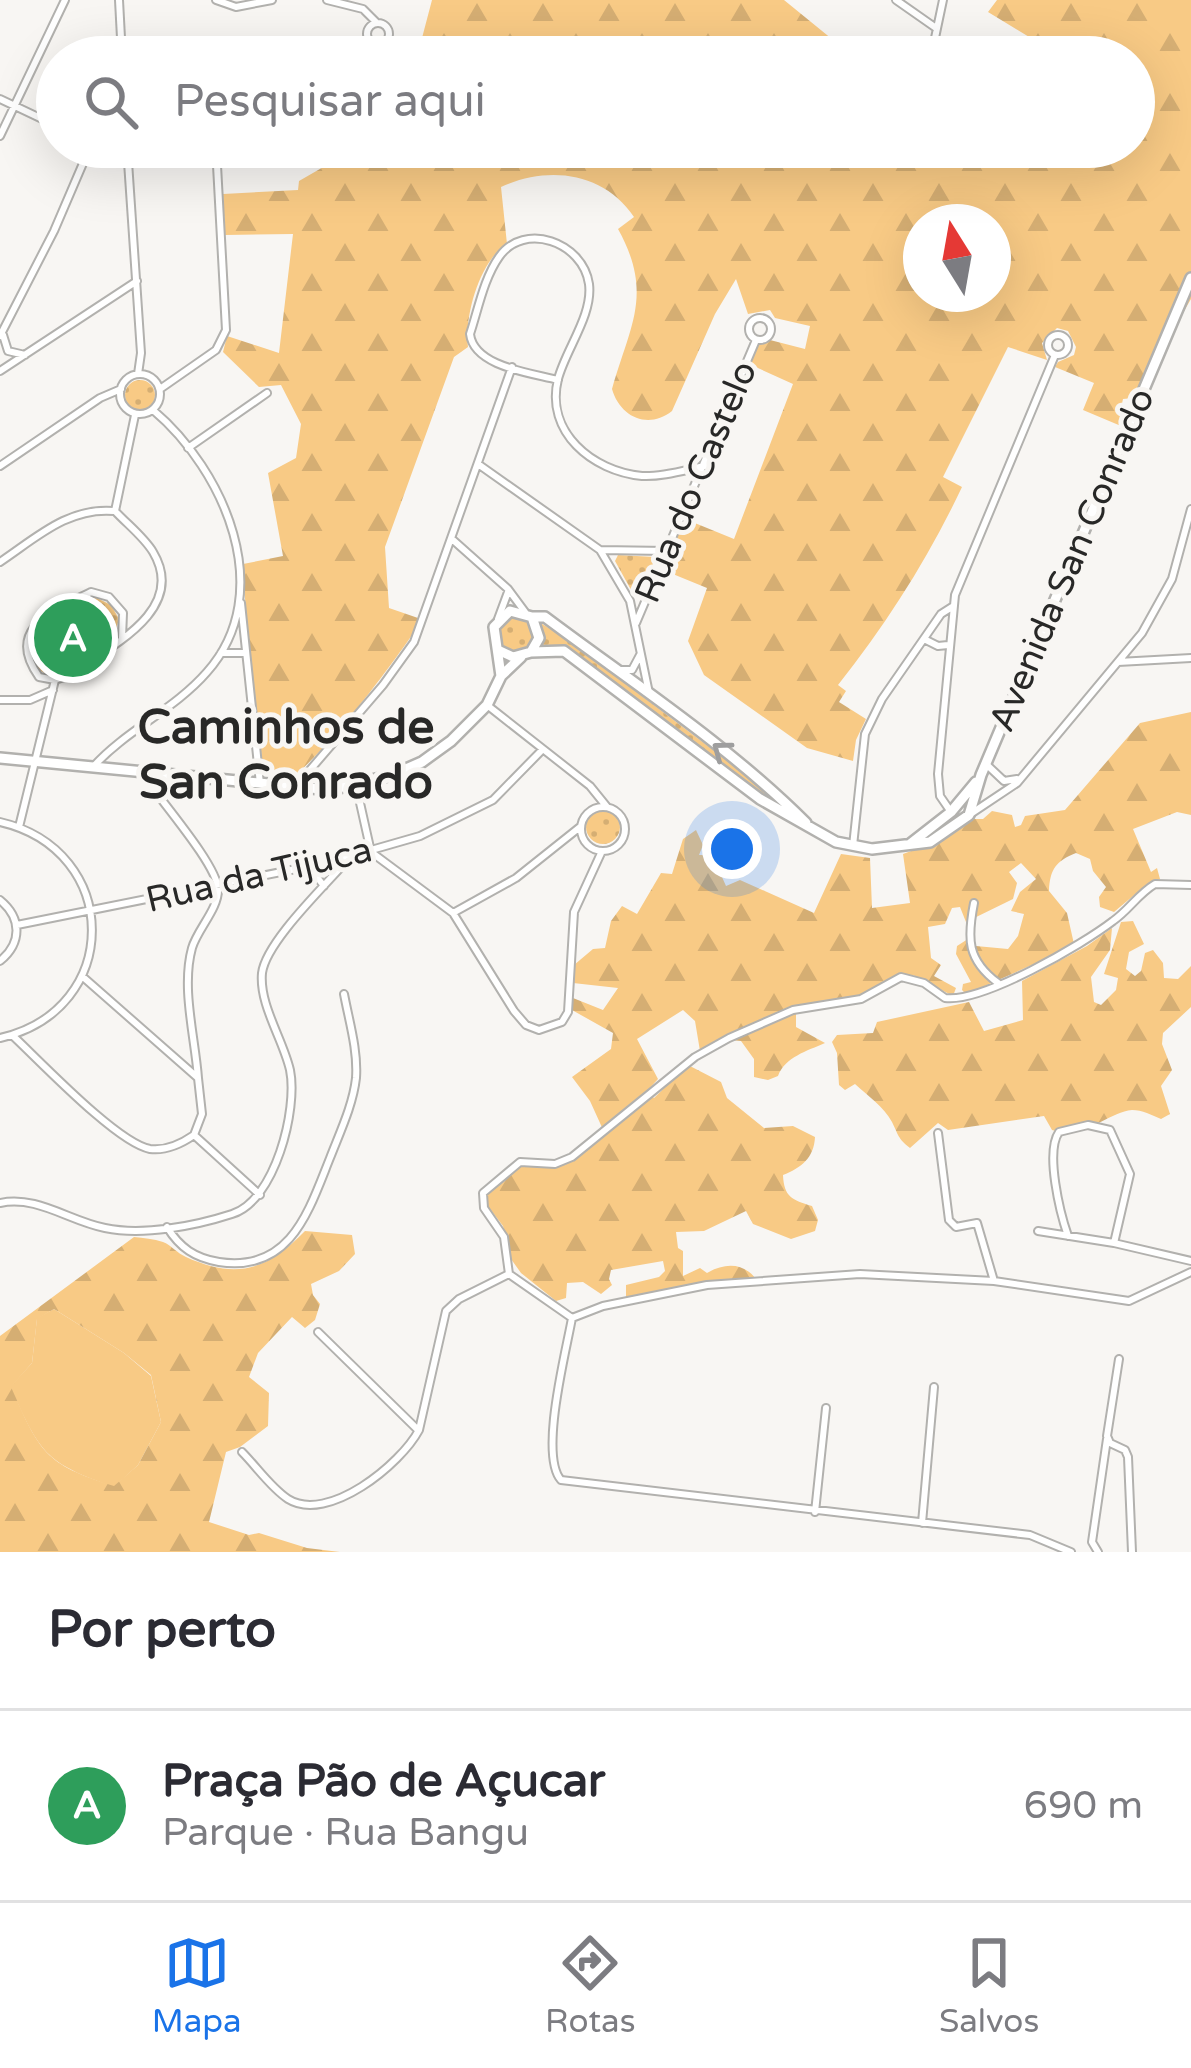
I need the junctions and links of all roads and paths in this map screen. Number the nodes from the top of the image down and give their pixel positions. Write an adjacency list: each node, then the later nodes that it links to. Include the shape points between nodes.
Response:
1 (65, 0): 10 (street)
2 (119, 0): 11 (street)
3 (217, 0): 4 (street, via 236,7)
4 (272, 0)
5 (327, 0): 8 (street, via 362,9)
6 (896, 0): 9 (street)
7 (943, 0): 9 (street)
8 (376, 22): 12 (street); 13 (street)
9 (936, 28): 14 (street)
10 (48, 36)
11 (121, 36)
12 (368, 36)
13 (388, 36)
14 (935, 36)
15 (36, 60): 17 (street)
16 (0, 100): 17 (street)
17 (14, 106): 18 (street); 19 (street)
18 (36, 116)
19 (0, 136)
20 (80, 168): 25 (street)
21 (129, 168): 24 (street)
22 (216, 168): 34 (street, via 226,329 216,350)
23 (1191, 278): 77 (street, Avenida San Conrado)
24 (137, 281): 27 (street); 31 (street)
25 (1, 334): 27 (street, via 8,351)
26 (756, 340): 41 (street, Rua do Castelo)
27 (25, 355): 30 (street)
28 (1055, 355): 50 (street)
29 (512, 368): 32 (street); 32 (street, via 479,354 470,334 497,258 510,245 543,238 567,248 589,286); 39 (street)
30 (0, 371)
31 (138, 374): 33 (street); 34 (street)
32 (558, 380): 41 (street, via 560,426 584,452 638,476)
33 (121, 389): 37 (street); 40 (street)
34 (160, 389): 36 (street)
35 (267, 393): 38 (street)
36 (153, 410): 37 (street); 38 (street)
37 (135, 414): 43 (street)
38 (188, 448): 49 (street, via 232,524)
39 (478, 464): 44 (street); 45 (street)
40 (0, 466)
41 (705, 466): 46 (street, Rua do Castelo)
42 (1191, 509): 65 (street, via 1166,591)
43 (115, 511): 47 (street, via 63,520); 54 (street, via 153,551 161,578 153,611)
44 (453, 540): 48 (street); 84 (street, via 414,642)
45 (599, 550): 46 (street); 53 (street)
46 (667, 551): 53 (street, Rua do Castelo)
47 (0, 562)
48 (508, 589): 51 (street); 52 (street)
49 (241, 601): 55 (street); 57 (street)
50 (952, 607): 56 (street); 58 (street)
51 (529, 615): 52 (street, via 510,611); 63 (street, via 539,638); 66 (street, via 545,617)
52 (497, 620): 59 (street)
53 (636, 623): 61 (street)
54 (122, 638): 68 (street); 68 (street, via 123,613 109,597 91,592 63,607 25,640 39,677)
55 (226, 638): 57 (street); 60 (street)
56 (924, 639): 58 (street); 95 (street, via 865,734)
57 (244, 640): 62 (street)
58 (948, 645): 87 (street, via 939,791)
59 (498, 650): 63 (street); 67 (street)
60 (221, 652): 62 (street); 72 (street, via 193,686)
61 (640, 652): 66 (street, via 632,670); 69 (street)
62 (245, 653): 82 (street)
63 (526, 654): 67 (street); 91 (street, via 565,651 760,799)
64 (1191, 658): 65 (street)
65 (1118, 662): 80 (street)
66 (613, 668): 69 (street)
67 (501, 676): 71 (street)
68 (54, 685): 70 (street, via 30,700); 75 (street)
69 (650, 696): 91 (street, one-way to 69)
70 (0, 700)
71 (487, 705): 73 (street); 83 (street, via 422,762)
72 (112, 746): 76 (street); 78 (street)
73 (542, 750): 86 (street); 97 (street, Rua da Tijuca, via 471,814)
74 (0, 758): 75 (street)
75 (36, 762): 76 (street); 92 (street)
76 (93, 768): 78 (street)
77 (983, 769): 81 (street); 87 (street, Avenida San Conrado); 88 (street, Avenida San Conrado)
78 (121, 771): 79 (street)
79 (142, 773): 82 (street); 100 (street)
80 (1021, 778): 81 (street); 85 (street)
81 (1004, 781): 85 (street)
82 (260, 784): 84 (street)
83 (356, 784): 84 (street); 97 (street)
84 (294, 788)
85 (1004, 793): 88 (street)
86 (607, 807): 93 (street, via 592,809); 96 (street, via 625,827 621,841)
87 (955, 808): 88 (street); 90 (street); 94 (street, Avenida San Conrado)
88 (969, 815): 90 (street)
89 (0, 822): 92 (street)
90 (959, 824): 94 (street)
91 (809, 826): 95 (street)
92 (19, 827): 105 (street, via 73,866)
93 (580, 827): 96 (street, via 585,842); 106 (street, via 516,878)
94 (910, 844): 95 (street)
95 (854, 846)
96 (602, 851): 106 (street, via 574,912 568,1012 549,1029 526,1025 514,1011)
97 (371, 852): 98 (street, Rua da Tijuca); 106 (street)
98 (350, 857): 99 (street, Rua da Tijuca); 102 (street)
99 (308, 866): 100 (street, Rua da Tijuca); 102 (street)
100 (218, 885): 105 (street, Rua da Tijuca); 114 (street, via 189,968)
101 (1191, 885): 110 (street, via 1155,884 1067,952)
102 (325, 887): 119 (street, via 262,974 291,1082 275,1168)
103 (0, 900): 107 (street)
104 (974, 903): 110 (street, via 971,956)
105 (92, 912): 107 (street, Rua da Tijuca); 109 (street)
106 (453, 913)
107 (17, 925): 108 (street, via 13,948)
108 (0, 961)
109 (82, 976): 112 (street, via 55,1012); 115 (street)
110 (998, 983): 126 (street, via 952,999 902,977 861,999 777,1016 695,1057 572,1157 520,1162 483,1192 504,1237)
111 (344, 994): 121 (street, via 356,1061 351,1102 295,1236 231,1264 188,1253)
112 (12, 1035): 113 (street); 118 (street, via 138,1145 166,1149)
113 (0, 1038)
114 (196, 1050): 115 (street); 116 (street)
115 (178, 1059): 116 (street)
116 (198, 1078): 118 (street, via 202,1114)
117 (938, 1133): 127 (street, via 949,1220 956,1227 977,1223)
118 (194, 1135): 119 (street)
119 (260, 1195): 121 (street, via 235,1214)
120 (0, 1203): 121 (street, via 39,1205 107,1229)
121 (167, 1227)
122 (1038, 1232): 123 (street)
123 (1068, 1236): 124 (street); 124 (street, via 1053,1143 1059,1132 1099,1125 1110,1130 1130,1174)
124 (1114, 1243): 125 (street)
125 (1191, 1267): 127 (street, via 1129,1301)
126 (509, 1274): 128 (street); 133 (street, via 446,1311)
127 (994, 1281): 128 (street, via 860,1274 707,1285)
128 (572, 1318): 136 (street, via 556,1412 553,1464 561,1480)
129 (318, 1331): 133 (street)
130 (1119, 1359): 134 (street)
131 (934, 1387): 137 (street)
132 (826, 1408): 136 (street)
133 (418, 1430): 135 (street, via 367,1486 318,1504 288,1499)
134 (1107, 1436): 139 (street, via 1091,1542); 140 (street, via 1128,1457)
135 (242, 1452)
136 (815, 1511): 137 (street)
137 (922, 1523): 138 (street, via 1030,1535)
138 (1069, 1551)
139 (1098, 1552)
140 (1132, 1552)

